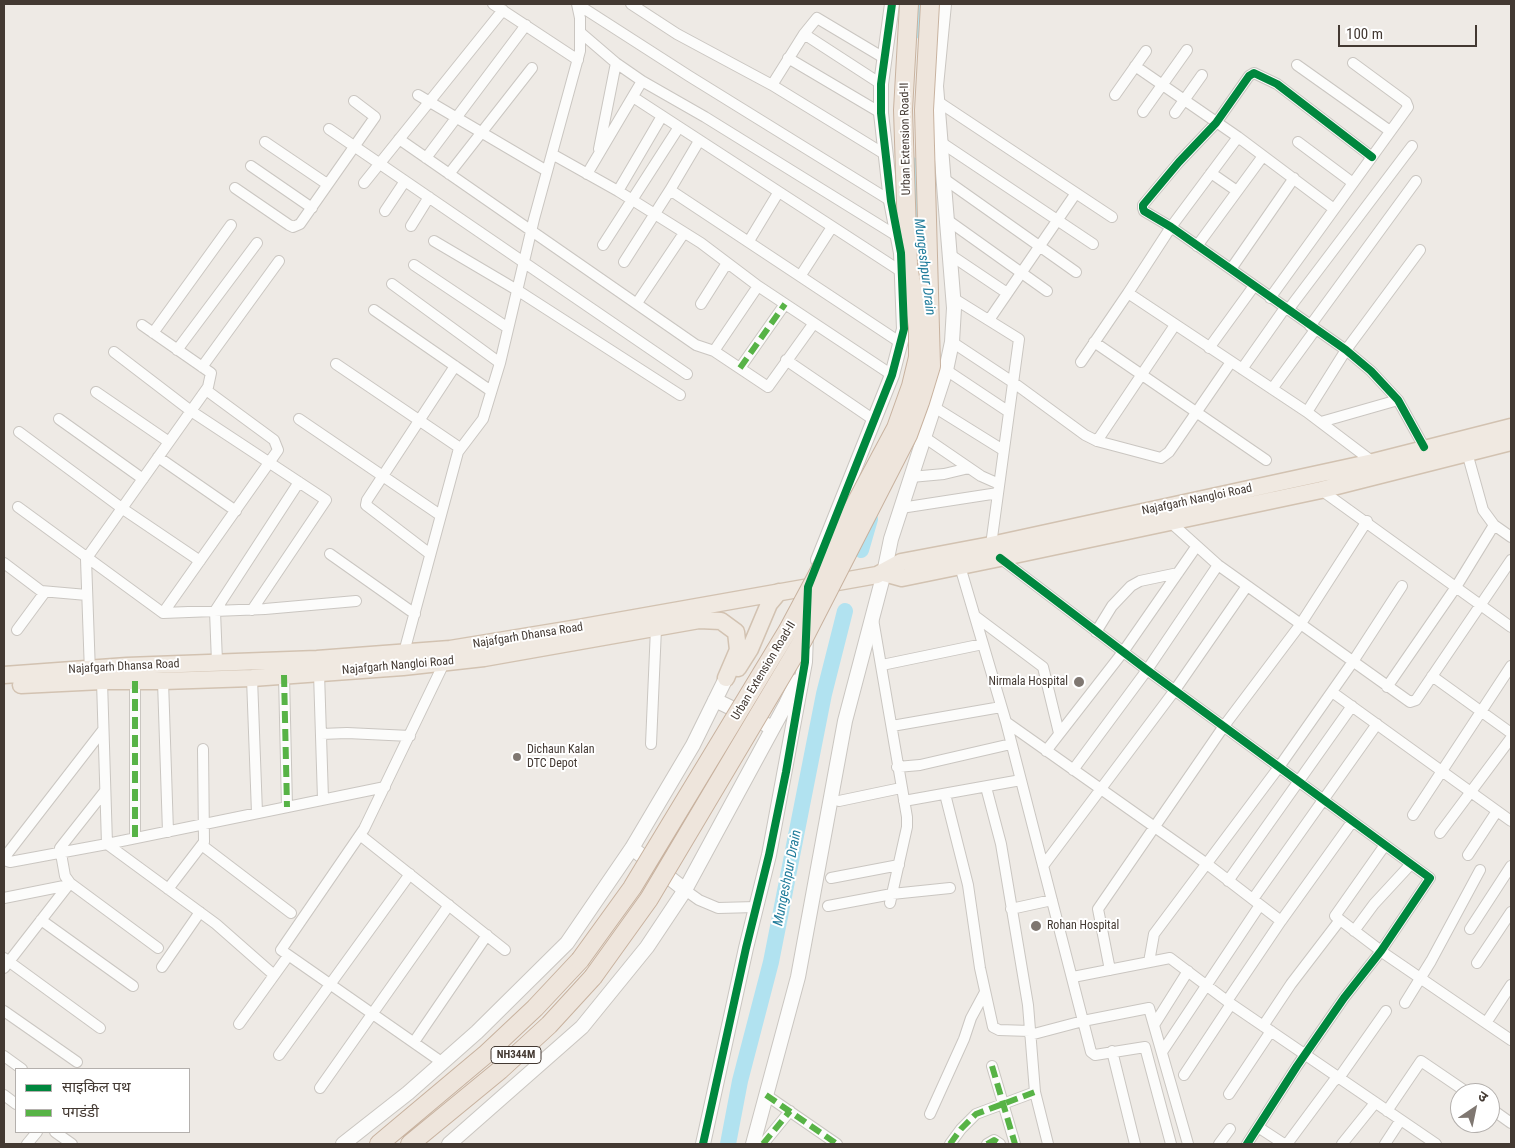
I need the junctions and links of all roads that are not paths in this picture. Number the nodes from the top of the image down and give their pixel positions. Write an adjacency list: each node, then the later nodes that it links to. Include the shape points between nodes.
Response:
1 (493, 4): 7 (street)
2 (631, 4): 25 (street, via 678,34)
3 (892, 4): 14 (street)
4 (909, 4): 408 (highway, Urban Extension Road-II / NH344M, bridge, via 904,120 908,265 918,327 918,357 896,428 788,630 632,888 580,960 535,1008 485,1055)
5 (930, 4): 409 (highway, Urban Extension Road-II / NH344M, bridge, via 924,110 931,366 908,435 803,640 649,899 593,978 549,1025)
6 (944, 4): 31 (street)
7 (502, 10): 8 (street); 32 (street)
8 (526, 25): 15 (street); 37 (street)
9 (581, 33): 15 (street); 16 (street); 78 (street, via 577,4)
10 (804, 34): 13 (street); 14 (street, via 817,18); 23 (street)
11 (1187, 50): 24 (street)
12 (1146, 51): 19 (street)
13 (788, 58): 25 (street); 34 (street)
14 (884, 58): 23 (street)
15 (578, 60): 51 (street)
16 (616, 63): 22 (street); 54 (street)
17 (1353, 63): 41 (street, via 1408,105)
18 (1298, 65): 41 (street)
19 (1135, 66): 24 (street); 26 (street)
20 (532, 68): 42 (street)
21 (1202, 74): 29 (street)
22 (642, 81): 28 (street); 92 (street)
23 (881, 84): 34 (street)
24 (1161, 84): 29 (street); 33 (street)
25 (772, 85): 52 (street)
26 (1115, 94)
27 (418, 95): 32 (street)
28 (633, 97): 36 (street); 54 (street)
29 (1184, 100): 35 (street); 38 (street)
30 (354, 101): 50 (street, via 375,117)
31 (937, 101): 46 (street); 75 (street)
32 (429, 102): 37 (street); 44 (street)
33 (1143, 112)
34 (881, 113): 52 (street)
35 (1175, 113)
36 (662, 116): 39 (street); 72 (street)
37 (457, 118): 42 (street); 56 (street)
38 (1216, 122): 43 (street); 55 (street, via 1254,72 1277,84); 89 (street, via 1143,205 1144,211)
39 (679, 127): 45 (street); 77 (street)
40 (329, 129): 50 (street)
41 (1390, 131): 55 (street)
42 (482, 133): 59 (street); 61 (street)
43 (1238, 137): 53 (street); 60 (street)
44 (399, 139): 56 (street); 57 (street)
45 (699, 141): 71 (street); 74 (street)
46 (939, 141): 63 (street); 85 (street)
47 (265, 142): 69 (street)
48 (1298, 142): 68 (street)
49 (1412, 146): 124 (street)
50 (355, 147): 57 (street); 69 (street)
51 (552, 154): 59 (street); 62 (street)
52 (886, 155): 78 (street)
53 (1262, 156): 64 (street); 73 (street)
54 (598, 157): 62 (street)
55 (1372, 157): 68 (street)
56 (426, 158): 61 (street)
57 (379, 163): 65 (street); 67 (street)
58 (251, 166): 79 (street)
59 (547, 171): 90 (street)
60 (1211, 173): 73 (street); 89 (street)
61 (449, 174): 90 (street)
62 (587, 174): 72 (street)
63 (943, 178): 84 (street); 98 (street)
64 (1294, 178): 80 (street); 107 (street)
65 (406, 181): 76 (street); 81 (street)
66 (1416, 181): 131 (street)
67 (364, 183)
68 (1353, 183): 80 (street)
69 (327, 184): 79 (street)
70 (235, 188): 79 (street, via 294,227)
71 (670, 190): 82 (street); 94 (street)
72 (618, 191): 77 (street)
73 (1237, 191): 99 (street)
74 (778, 193): 88 (street); 94 (street)
75 (1076, 193): 83 (street); 85 (street)
76 (429, 197): 87 (street); 103 (street)
77 (633, 200): 82 (street); 97 (street)
78 (891, 201): 92 (street)
79 (312, 208)
80 (1334, 209): 120 (street)
81 (385, 210)
82 (655, 214): 91 (street); 104 (street)
83 (1112, 217)
84 (946, 220): 101 (street); 109 (street)
85 (1058, 221): 96 (street); 98 (street)
86 (231, 225): 132 (street)
87 (411, 226)
88 (832, 227): 108 (street); 111 (street)
89 (1171, 227): 99 (street); 118 (street)
90 (531, 230): 103 (street); 121 (street)
91 (684, 233): 105 (street); 121 (street)
92 (898, 236): 108 (street)
93 (434, 241): 115 (street)
94 (749, 241): 111 (street)
95 (257, 243): 137 (street)
96 (1093, 244)
97 (603, 245)
98 (1039, 246): 109 (street); 110 (street)
99 (1197, 246): 107 (street)
100 (1420, 250): 138 (street)
101 (949, 254): 117 (street); 119 (street)
102 (279, 261): 147 (street)
103 (524, 261): 115 (street); 151 (street)
104 (624, 262)
105 (727, 263): 113 (street); 122 (street)
106 (414, 265): 130 (street)
107 (1231, 270): 114 (street)
108 (902, 272): 135 (street, via 905,318)
109 (1021, 272): 116 (street); 117 (street)
110 (1076, 272)
111 (801, 275): 135 (street)
112 (392, 284): 144 (street)
113 (758, 286): 123 (street); 139 (street)
114 (1254, 286): 120 (street); 136 (street)
115 (517, 290): 130 (street); 159 (street)
116 (1047, 290)
117 (1007, 293): 126 (street)
118 (1128, 293): 129 (street); 134 (street)
119 (953, 298): 126 (street); 133 (street)
120 (1270, 298): 124 (street)
121 (637, 303): 139 (street, via 696,345)
122 (700, 304)
123 (785, 304): 127 (street); 148 (street)
124 (1286, 309): 131 (street); 149 (street)
125 (374, 310): 146 (street)
126 (989, 320): 154 (street, via 1019,340)
127 (814, 323): 141 (street); 152 (street)
128 (142, 325): 132 (street)
129 (1175, 325): 136 (street); 153 (street)
130 (508, 328): 144 (street)
131 (1312, 328): 138 (street); 155 (street)
132 (153, 333): 137 (street)
133 (952, 342): 150 (street); 154 (street)
134 (1094, 342): 142 (street); 153 (street)
135 (901, 343): 152 (street)
136 (1209, 348): 143 (street)
137 (177, 350): 147 (street)
138 (1346, 350): 160 (street); 164 (street)
139 (714, 351): 148 (street)
140 (114, 352): 162 (street)
141 (786, 360): 148 (street, via 768,387); 169 (street)
142 (1081, 362)
143 (1231, 362): 149 (street); 165 (street)
144 (500, 363): 157 (street)
145 (336, 364): 168 (street)
146 (455, 366): 157 (street); 168 (street)
147 (202, 367): 156 (street, via 211,373)
148 (740, 368)
149 (1242, 369): 155 (street)
150 (946, 370): 161 (street); 163 (street)
151 (687, 374)
152 (892, 375): 169 (street)
153 (1140, 375): 165 (street); 174 (street)
154 (1014, 383): 163 (street); 174 (street)
155 (1272, 389): 164 (street)
156 (206, 390): 162 (street); 184 (street, via 277,444 278,450)
157 (491, 391): 179 (street, via 481,423)
158 (96, 392): 175 (street)
159 (680, 396)
160 (1398, 400): 170 (street); 178 (street)
161 (934, 407): 173 (street); 180 (street)
162 (191, 411): 175 (street); 184 (street)
163 (1009, 412): 180 (street)
164 (1307, 412): 170 (street)
165 (1195, 414): 174 (street, via 1169,452 1160,458); 182 (street)
166 (59, 419): 188 (street)
167 (299, 419): 186 (street)
168 (419, 420): 179 (street); 186 (street)
169 (874, 420): 216 (street)
170 (1321, 422): 183 (street)
171 (1511, 427): 177 (main road, Najafgarh Nangloi Road)
172 (19, 432): 194 (street)
173 (924, 437): 185 (street); 187 (street)
174 (1097, 441)
175 (169, 442): 181 (street)
176 (1511, 442): 177 (main road, Najafgarh Nangloi Road)
177 (1466, 445): 178 (main road, Najafgarh Nangloi Road); 191 (main road, Najafgarh Nangloi Road); 199 (street, via 1483,510)
178 (1424, 447): 183 (main road, Najafgarh Nangloi Road)
179 (460, 448): 197 (street)
180 (1003, 450): 190 (street)
181 (158, 457): 188 (street); 195 (street)
182 (1266, 460)
183 (1373, 462): 196 (main road, Najafgarh Nangloi Road)
184 (269, 463): 189 (street); 195 (street)
185 (969, 468): 187 (street); 190 (street)
186 (383, 476): 197 (street); 204 (street, via 366,505)
187 (911, 477): 193 (street)
188 (143, 479): 194 (street)
189 (299, 482): 222 (street, via 324,498 326,503); 223 (street)
190 (998, 488): 193 (street); 202 (street)
191 (1321, 490): 196 (main road, Najafgarh Nangloi Road); 198 (street)
192 (18, 507): 205 (street)
193 (901, 508): 211 (street)
194 (123, 509): 205 (street); 208 (street)
195 (236, 511): 208 (street)
196 (1167, 515): 201 (street); 202 (main road, Najafgarh Nangloi Road)
197 (440, 516): 204 (street)
198 (1367, 521): 215 (street); 228 (street)
199 (1494, 525): 200 (street); 215 (street)
200 (1511, 537)
201 (1196, 547): 209 (street); 212 (street)
202 (996, 552): 206 (main road, Najafgarh Nangloi Road); 232 (street)
203 (330, 554): 225 (street)
204 (430, 554): 225 (street)
205 (86, 559): 219 (street); 224 (street)
206 (958, 559): 211 (main road, Najafgarh Nangloi Road, via 901,562); 227 (street)
207 (1511, 560): 221 (street)
208 (200, 561): 224 (street)
209 (1218, 565): 213 (street); 243 (street)
210 (5, 567): 217 (street)
211 (884, 573): 216 (main road, Najafgarh Nangloi Road); 226 (street)
212 (1178, 573): 232 (street, via 1131,586 1112,606); 235 (street)
213 (1247, 586): 228 (street); 255 (street)
214 (1402, 586): 240 (street)
215 (1456, 587): 221 (street); 254 (street)
216 (810, 589): 218 (main road, Najafgarh Nangloi Road); 239 (street)
217 (46, 592): 219 (street); 231 (street)
218 (779, 592): 233 (main road, Najafgarh Dhansa Road); 250 (main road, via 769,604 739,667)
219 (87, 596): 248 (street)
220 (356, 601): 222 (street)
221 (1481, 604): 229 (street); 247 (street)
222 (252, 610): 223 (street)
223 (215, 611): 224 (street); 238 (street)
224 (163, 613)
225 (415, 614): 237 (street)
226 (872, 614): 241 (street); 390 (street, via 845,721 798,977)
227 (975, 616): 234 (street); 268 (street, via 1043,667)
228 (1300, 625): 240 (street); 264 (street)
229 (1511, 627)
230 (656, 628): 233 (main road, Najafgarh Nangloi Road); 250 (main road, Najafgarh Nangloi Road, via 700,620 715,620 729,626 736,632 738,650); 272 (street)
231 (17, 630)
232 (1096, 632): 235 (street)
233 (555, 639): 236 (main road, Najafgarh Nangloi Road)
234 (983, 644): 241 (street); 259 (street)
235 (1123, 652): 243 (street); 268 (street)
236 (447, 656): 237 (main road, Najafgarh Nangloi Road); 270 (street)
237 (403, 660): 238 (main road, Najafgarh Dhansa Road); 244 (main road, Najafgarh Nangloi Road)
238 (217, 662): 248 (main road, Najafgarh Dhansa Road)
239 (805, 662): 265 (street); 331 (street, via 775,826)
240 (1352, 663): 254 (street); 256 (street)
241 (882, 665): 263 (street)
242 (1511, 666): 260 (street)
243 (1147, 670): 255 (street); 278 (street)
244 (319, 672): 245 (main road, Najafgarh Nangloi Road); 269 (street)
245 (284, 675): 249 (main road, Najafgarh Nangloi Road); 293 (street)
246 (4, 676): 248 (main road, Najafgarh Dhansa Road)
247 (1432, 676): 254 (street, via 1414,702); 260 (street)
248 (94, 677): 251 (main road, Najafgarh Nangloi Road); 253 (main road, Najafgarh Nangloi Road); 266 (street)
249 (252, 678): 252 (main road, Najafgarh Nangloi Road); 295 (street)
250 (726, 678): 257 (street)
251 (135, 681): 252 (main road, Najafgarh Nangloi Road); 304 (street)
252 (163, 682): 301 (street)
253 (4, 687)
254 (1387, 687)
255 (1175, 690): 264 (street); 286 (street)
256 (1332, 692): 258 (street); 276 (street)
257 (715, 700): 265 (street); 308 (street, via 693,746)
258 (1352, 706): 262 (street); 281 (street)
259 (1001, 707): 261 (street); 263 (street)
260 (1482, 711): 267 (street); 279 (street)
261 (1006, 722): 273 (street); 275 (street)
262 (1377, 724): 279 (street); 290 (street)
263 (892, 726): 277 (street)
264 (1224, 726): 276 (street); 300 (street)
265 (774, 728): 324 (street)
266 (103, 730): 285 (street); 311 (street)
267 (1511, 732)
268 (1059, 733): 275 (street)
269 (321, 734): 270 (street); 289 (street)
270 (410, 736): 282 (street)
271 (1511, 738): 287 (street)
272 (651, 744)
273 (1011, 744): 277 (street); 280 (street)
274 (203, 749): 299 (street)
275 (1046, 751): 278 (street)
276 (1279, 767): 281 (street); 312 (street)
277 (897, 768): 284 (street)
278 (1073, 770): 286 (street)
279 (1441, 771): 287 (street); 296 (street)
280 (1021, 780): 283 (street); 315 (street)
281 (1299, 782): 290 (street); 320 (street)
282 (385, 787): 289 (street); 303 (street)
283 (986, 787): 288 (street); 332 (street, via 1001,844)
284 (901, 788): 291 (street); 292 (street)
285 (104, 791): 305 (street); 309 (street, via 66,839)
286 (1102, 791): 300 (street); 315 (street)
287 (1470, 791): 294 (street); 302 (street)
288 (945, 794): 292 (street); 359 (street, via 968,885)
289 (323, 799): 293 (street)
290 (1324, 800): 298 (street); 328 (street)
291 (839, 801)
292 (904, 801): 314 (street, via 907,827)
293 (287, 807): 295 (street)
294 (1497, 811): 297 (street); 310 (street)
295 (257, 813): 299 (street)
296 (1413, 815)
297 (1511, 821)
298 (1352, 822): 306 (street); 338 (street)
299 (204, 824): 301 (street); 307 (street)
300 (1154, 828): 312 (street); 350 (street, via 1098,909)
301 (168, 832): 304 (street)
302 (1440, 833)
303 (360, 835): 318 (street); 345 (street, via 282,948)
304 (135, 837): 305 (street)
305 (107, 844): 309 (street); 323 (street)
306 (1385, 845): 313 (street); 337 (street, via 1336,914)
307 (202, 846): 323 (street); 335 (street)
308 (632, 848): 324 (street); 380 (street, via 567,943)
309 (60, 852): 311 (street, via 10,862); 321 (street)
310 (1468, 855)
311 (4, 859)
312 (1207, 864): 320 (street); 347 (street, via 1154,934)
313 (1411, 864): 340 (street); 344 (street, via 1430,880)
314 (898, 865): 319 (street); 326 (street)
315 (1044, 866): 327 (street)
316 (1511, 866): 339 (street)
317 (1480, 870): 354 (street)
318 (410, 874): 329 (street); 355 (street)
319 (831, 878)
320 (1228, 880): 328 (street)
321 (69, 884): 325 (street); 336 (street); 342 (street)
322 (950, 888): 326 (street)
323 (168, 889): 333 (street)
324 (684, 890): 331 (street, via 718,908); 410 (street, via 647,947 582,1027)
325 (4, 898)
326 (891, 899): 330 (street)
327 (1052, 900): 332 (street); 353 (street)
328 (1256, 902): 338 (street); 356 (street)
329 (449, 905): 341 (street); 364 (street)
330 (828, 906)
331 (756, 907): 411 (street)
332 (1011, 909): 371 (street)
333 (200, 912): 349 (street); 352 (street)
334 (1511, 912): 348 (street)
335 (291, 913)
336 (41, 920): 346 (street); 358 (street)
337 (1340, 920): 340 (street); 370 (street, via 1291,984)
338 (1281, 921): 360 (street)
339 (1470, 929)
340 (1354, 931): 344 (street)
341 (487, 936): 343 (street); 373 (street)
342 (158, 948)
343 (505, 950)
344 (1382, 951): 354 (street); 377 (street, via 1344,998)
345 (288, 956): 352 (street); 355 (street)
346 (5, 962): 369 (street)
347 (1149, 962): 350 (street); 351 (street, via 1167,957)
348 (1477, 963)
349 (162, 968)
350 (1110, 970): 353 (street)
351 (1188, 971): 356 (street); 368 (street)
352 (274, 975): 367 (street)
353 (1072, 977): 365 (street)
354 (1420, 978): 361 (street); 366 (street)
355 (329, 983): 364 (street); 376 (street)
356 (1206, 985): 360 (street); 375 (street)
357 (1511, 985): 366 (street)
358 (133, 986)
359 (985, 992): 371 (street, via 993,1027); 396 (street)
360 (1229, 1002): 370 (street); 383 (street)
361 (1405, 1003)
362 (1386, 1010): 384 (street)
363 (4, 1011): 379 (street)
364 (373, 1014): 373 (street); 386 (street)
365 (1083, 1021): 368 (street, via 1149,1008); 371 (street); 374 (street, via 1092,1054)
366 (1486, 1023): 372 (street)
367 (239, 1024)
368 (1154, 1025): 375 (street)
369 (100, 1028)
370 (1267, 1028): 377 (street); 388 (street)
371 (1030, 1033): 387 (street)
372 (1511, 1040)
373 (414, 1042): 380 (street)
374 (1112, 1051): 419 (street); 420 (street, via 1146,1048)
375 (1162, 1052): 421 (street)
376 (279, 1054)
377 (1305, 1055): 384 (street); 400 (street)
378 (4, 1056): 382 (street)
379 (76, 1062)
380 (443, 1062): 407 (street, via 396,1104)
381 (992, 1066): 392 (street)
382 (21, 1068)
383 (1184, 1075)
384 (1338, 1078): 393 (street); 424 (street)
385 (1453, 1083): 395 (street, via 1421,1061)
386 (320, 1088)
387 (1036, 1092): 392 (street); 418 (street)
388 (1229, 1094)
389 (4, 1095): 391 (street)
390 (766, 1095): 394 (street); 412 (street)
391 (15, 1103)
392 (1004, 1103): 414 (street, via 976,1114); 417 (street)
393 (1374, 1103): 395 (street); 425 (street)
394 (790, 1111): 404 (street); 413 (street)
395 (1386, 1112): 398 (street)
396 (930, 1114)
397 (1500, 1115): 399 (street)
398 (1400, 1121): 426 (street); 427 (street)
399 (1511, 1123)
400 (1258, 1127): 423 (street); 424 (street)
401 (1230, 1130): 422 (street)
402 (36, 1133): 405 (street)
403 (56, 1133): 406 (street)
404 (833, 1143)
405 (26, 1144)
406 (72, 1144)
407 (343, 1144)
408 (379, 1144)
409 (410, 1144)
410 (449, 1144)
411 (703, 1144)
412 (753, 1144)
413 (763, 1144)
414 (950, 1144)
415 (987, 1144): 416 (street, via 991,1140)
416 (1000, 1144)
417 (1014, 1144)
418 (1048, 1144)
419 (1134, 1144)
420 (1171, 1144)
421 (1188, 1144)
422 (1219, 1144)
423 (1247, 1144)
424 (1285, 1144)
425 (1342, 1144)
426 (1385, 1144)
427 (1436, 1144)

